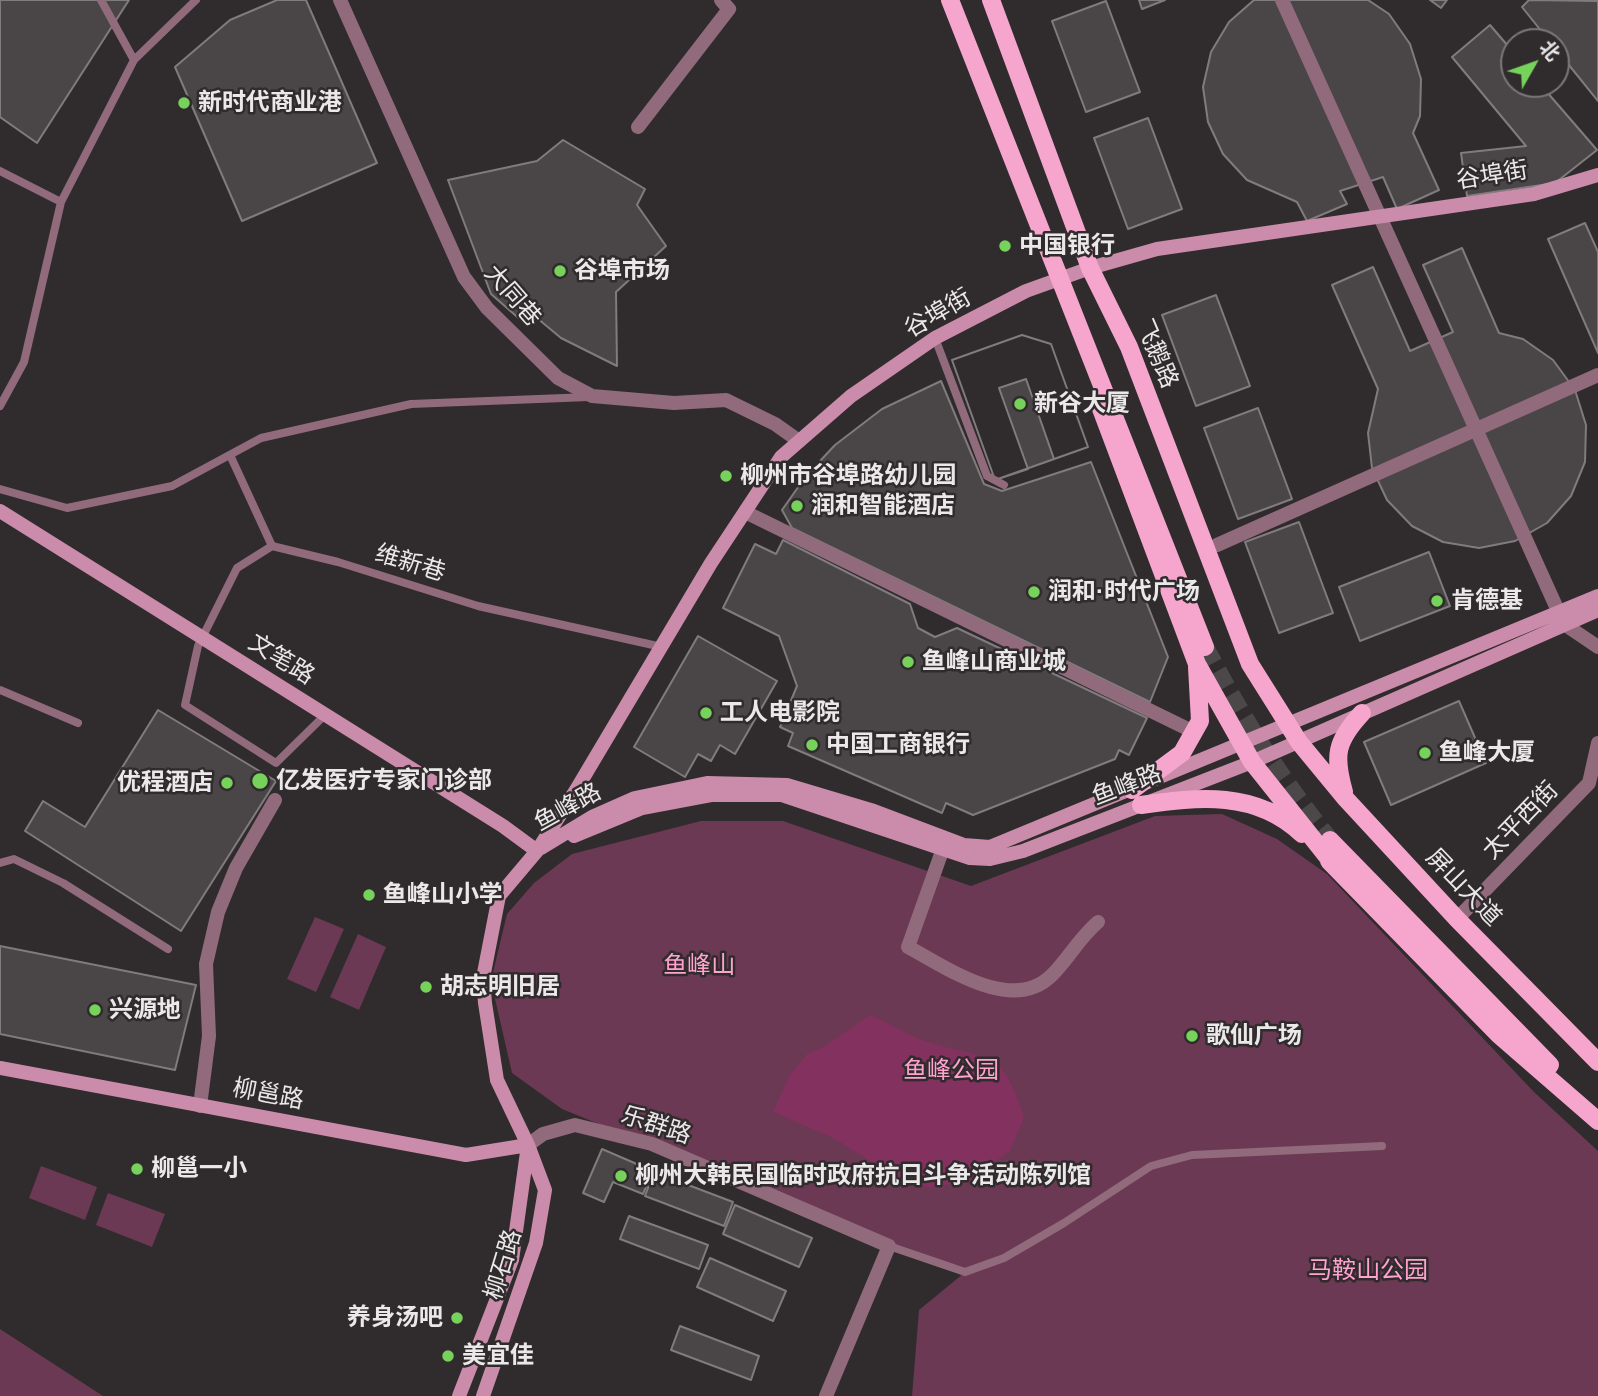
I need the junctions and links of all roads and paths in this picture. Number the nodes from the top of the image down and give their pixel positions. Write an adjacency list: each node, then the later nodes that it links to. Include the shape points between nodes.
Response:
1 (101, 0): 8 (lane)
2 (196, 0): 8 (lane)
3 (340, 0): 18 (street, 大同巷, via 464,278 487,308 558,378)
4 (721, 0): 9 (street, via 729,9)
5 (950, 0): 15 (main road)
6 (990, 0): 14 (main road, 飞鹅路)
7 (1282, 0): 13 (street)
8 (134, 60): 12 (lane)
9 (638, 127)
10 (0, 171): 12 (lane)
11 (1598, 175): 13 (street, 谷埠街, via 1534,194)
12 (61, 202): 19 (lane, via 24,362)
13 (1379, 215): 14 (street, 谷埠街, via 1157,249); 20 (street)
14 (1090, 268): 15 (street, 谷埠街); 41 (main road, 飞鹅路, via 1129,348 1250,664)
15 (1061, 279): 16 (street, 谷埠街, via 1026,291); 33 (main road); 36 (main road, via 1113,445)
16 (935, 338): 21 (street, 谷埠街, via 851,396); 23 (lane, via 987,476)
17 (1598, 375): 20 (street)
18 (592, 396): 21 (street, 大同巷, via 674,403 726,400); 22 (lane, via 411,404 261,438)
19 (0, 406)
20 (1474, 430): 27 (street); 31 (street)
21 (799, 441): 26 (street, 谷埠街, via 781,457)
22 (230, 455): 24 (lane, via 172,486 67,508); 28 (lane)
23 (1004, 485)
24 (0, 489)
25 (0, 511): 32 (street, 文笔路)
26 (745, 512): 35 (street, 谷埠街); 42 (street)
27 (1217, 545)
28 (272, 546): 32 (lane, via 237,568); 35 (lane, 维新巷, via 478,606)
29 (1598, 596): 31 (street, 鱼峰路)
30 (1598, 610): 31 (street, 鱼峰路)
31 (1561, 618): 34 (street); 38 (street, 鱼峰路); 41 (street, 鱼峰路)
32 (200, 642): 39 (street, 文笔路); 39 (lane, via 185,705 276,763)
33 (1205, 647)
34 (1598, 647)
35 (662, 648): 52 (street, 谷埠街)
36 (1197, 664): 42 (main road, via 1200,722); 44 (main road)
37 (0, 690): 40 (lane)
38 (1362, 713): 43 (street, 鱼峰路); 48 (main road, via 1348,728 1336,764)
39 (326, 715): 52 (street, 文笔路)
40 (78, 723)
41 (1287, 723): 43 (main road, 飞鹅路); 44 (street, 鱼峰路)
42 (1194, 732): 47 (main road, via 1182,752)
43 (1299, 742): 46 (street, 鱼峰路); 48 (main road, 屏山大道)
44 (1241, 743): 46 (main road); 47 (street, 鱼峰路)
45 (1598, 743): 55 (street, 太平西街, via 1589,783)
46 (1252, 762): 47 (street, 鱼峰路); 54 (main road)
47 (1136, 798): 51 (street, 鱼峰路, via 1023,851 990,859 970,858); 54 (main road, via 1216,797 1254,804 1294,827)
48 (1346, 799): 55 (main road, 屏山大道)
49 (275, 800): 60 (street, via 236,867 218,912 206,964 209,1036)
50 (1329, 840): 61 (main road)
51 (945, 844): 52 (street, 鱼峰路, via 782,795 710,795 642,808); 56 (street, via 908,947 969,980 996,990 1035,988 1052,976 1081,936)
52 (537, 850): 63 (street, 柳石路, via 499,896 483,978 497,1080)
53 (0, 863): 57 (lane, via 13,859 63,883)
54 (1337, 869): 62 (main road, via 1499,1035)
55 (1458, 919): 58 (main road, 屏山大道)
56 (1098, 922)
57 (168, 949)
58 (1598, 1062)
59 (0, 1068): 60 (street, 柳邕路)
60 (200, 1106): 63 (street, 柳邕路, via 466,1155)
61 (1598, 1115)
62 (1598, 1121)
63 (528, 1145): 65 (street, 乐群路, via 543,1134 575,1125 652,1144); 66 (street, 柳石路, via 512,1260); 67 (street, 柳石路, via 545,1190 536,1243)
64 (1381, 1146): 65 (lane, via 1192,1155 1151,1166 1016,1251 965,1272)
65 (888, 1246): 68 (street)
66 (459, 1396)
67 (483, 1396)
68 (826, 1396)

